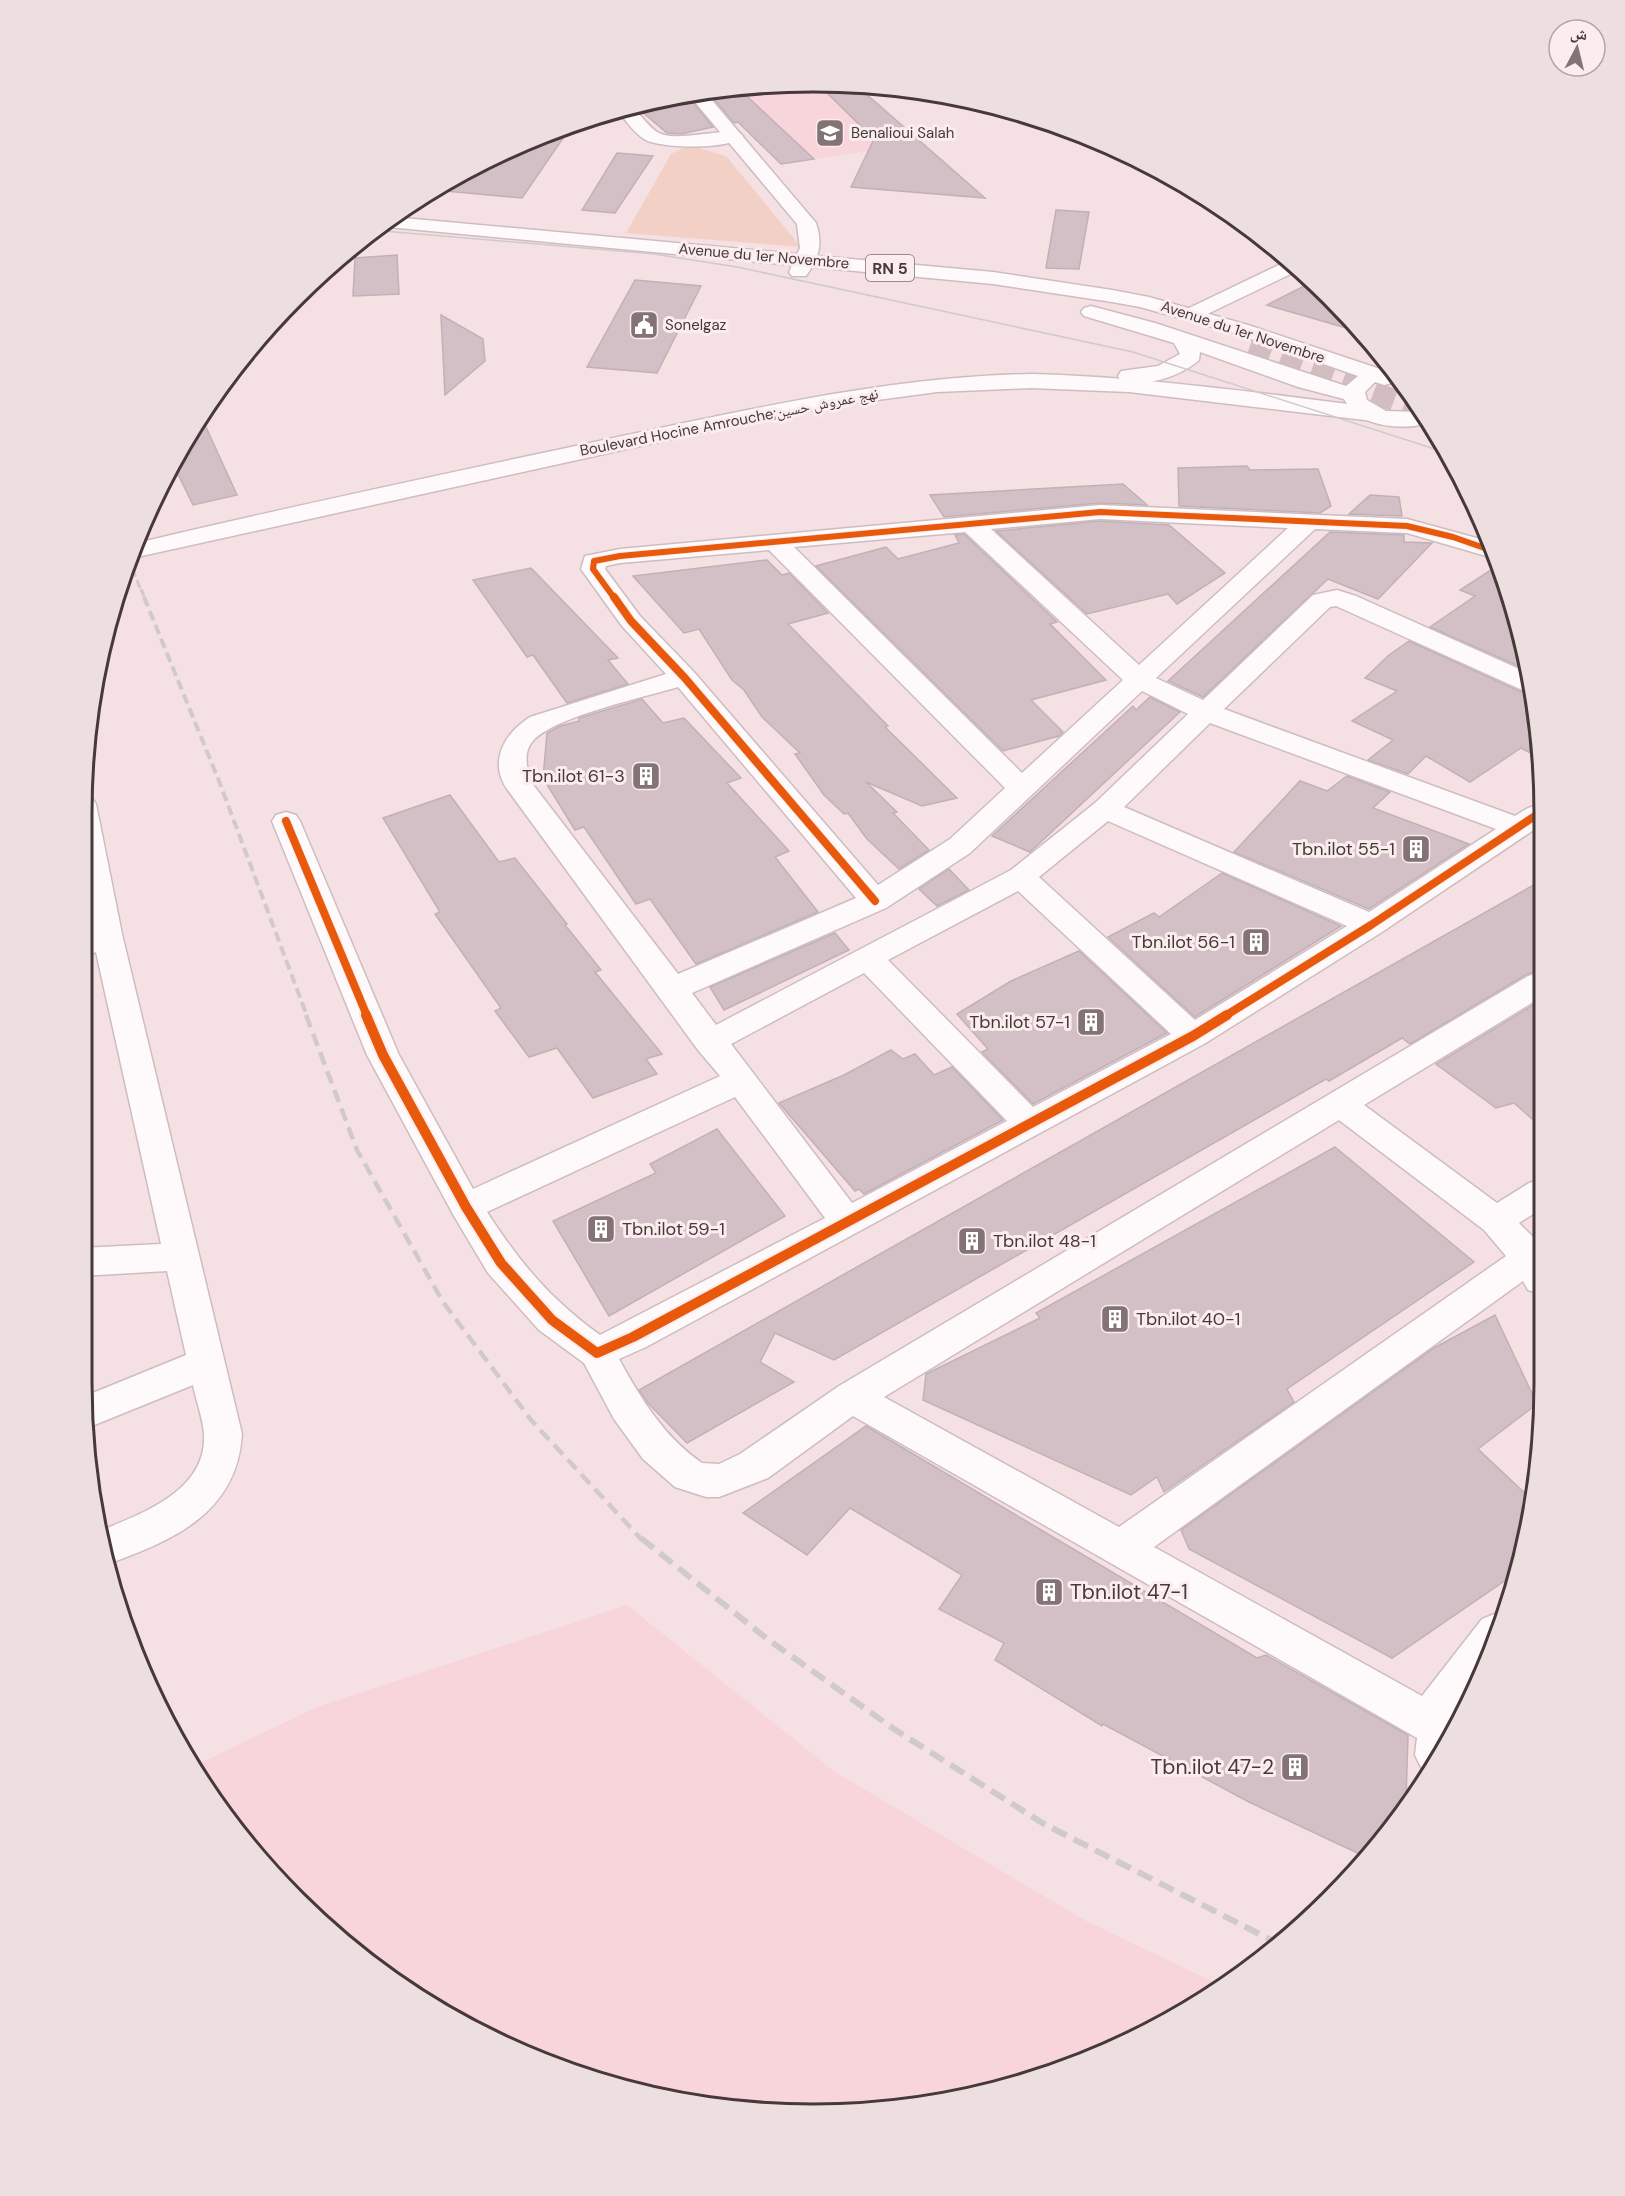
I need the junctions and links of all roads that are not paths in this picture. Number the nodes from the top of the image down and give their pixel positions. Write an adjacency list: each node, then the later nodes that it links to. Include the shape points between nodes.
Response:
1 (702, 100): 3 (street)
2 (631, 115): 3 (street, via 657,138 681,141)
3 (734, 136): 6 (street, via 806,223 812,245)
4 (397, 223): 6 (street, Avenue du 1er Novembre / RN 5)
5 (381, 235): 6 (street, Avenue du 1er Novembre / RN 5)
6 (803, 266): 8 (street, Avenue du 1er Novembre / RN 5); 9 (street, Avenue du 1er Novembre / RN 5, via 993,278)
7 (1286, 269): 10 (street)
8 (945, 287): 9 (street, RN 5, via 1070,300 1250,346 1141,309); 11 (street, Avenue du 1er Novembre / RN 5, via 1101,314)
9 (1051, 287): 10 (street, Avenue du 1er Novembre / RN 5, via 1142,301)
10 (1191, 314): 12 (street, Avenue du 1er Novembre / RN 5)
11 (1182, 339): 13 (street, via 1191,356 1184,363 1162,373); 15 (street, Avenue du 1er Novembre / RN 5)
12 (1386, 375)
13 (1129, 376): 15 (street, Boulevard Hocine Amrouche;نهج عمروش حسين); 19 (street, Boulevard Hocine Amrouche;نهج عمروش حسين, via 969,372 817,389)
14 (1388, 379): 15 (street, via 1365,381 1354,390)
15 (1360, 404): 16 (street); 22 (street, Boulevard Hocine Amrouche;نهج عمروش حسين, via 1097,384 982,382 890,391 790,407 609,445)
16 (1417, 420)
17 (1308, 522): 18 (street, via 1100,512); 21 (street, via 1407,526); 25 (street)
18 (971, 524): 20 (street); 25 (street)
19 (149, 531)
20 (776, 543): 23 (street, via 594,561 593,569 632,621); 27 (street)
21 (1483, 547)
22 (142, 549)
23 (684, 677): 32 (street); 38 (street, via 551,717 533,726 515,744 512,768 517,783)
24 (1521, 679): 26 (street, via 1356,604 1328,598 1314,606)
25 (1139, 680): 26 (street); 27 (street)
26 (1206, 712): 28 (street); 29 (street)
27 (1022, 789): 32 (street, via 960,846)
28 (1105, 809): 31 (street); 34 (street)
29 (1528, 820): 34 (street)
30 (286, 821): 45 (street, via 383,1055)
31 (1021, 877): 36 (street); 39 (street)
32 (875, 901): 38 (street)
33 (92, 917): 35 (street)
34 (1371, 925): 39 (street)
35 (94, 940): 48 (street)
36 (867, 957): 40 (street); 43 (street)
37 (1534, 987): 42 (street)
38 (670, 990): 40 (street)
39 (1193, 1036): 43 (street)
40 (709, 1042): 41 (street)
41 (739, 1081): 45 (street); 47 (street)
42 (1339, 1103): 46 (street); 54 (street)
43 (1030, 1124): 47 (street)
44 (1534, 1197): 46 (street)
45 (466, 1207): 52 (street, via 501,1263 552,1320)
46 (1496, 1221): 50 (street)
47 (847, 1222): 52 (street)
48 (182, 1257): 49 (street); 53 (street)
49 (92, 1261)
50 (1534, 1263)
51 (1534, 1268): 57 (street)
52 (597, 1353): 54 (street, via 617,1392 662,1454 705,1481 720,1480 754,1466)
53 (207, 1363): 55 (street); 56 (street, via 224,1449 214,1479 188,1507)
54 (852, 1396): 57 (street)
55 (93, 1410)
56 (110, 1545)
57 (1120, 1549): 59 (street)
58 (1467, 1686): 59 (street)
59 (1446, 1722)

